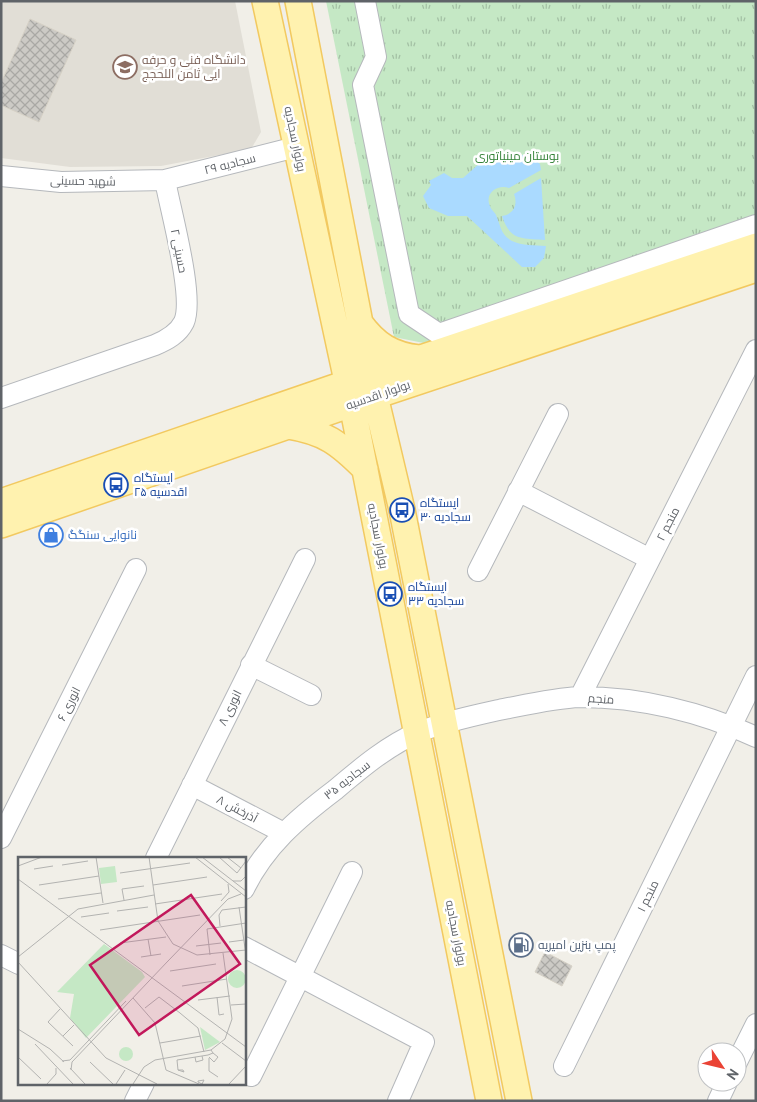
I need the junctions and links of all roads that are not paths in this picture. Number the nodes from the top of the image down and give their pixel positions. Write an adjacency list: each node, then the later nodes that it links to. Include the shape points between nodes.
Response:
1 (265, 1): 4 (main road, بولوار سجادیه)
2 (298, 1): 10 (main road, بولوار سجادیه)
3 (365, 1): 7 (street, via 376,57 363,86 408,314 438,334)
4 (296, 147): 6 (street, سجادیه ۲۹); 13 (main road, بولوار سجادیه)
5 (1, 176): 6 (street, شهید حسینی, via 61,182)
6 (164, 180): 14 (street, حسینی ۲, via 186,288 188,309 184,323 172,337 155,345)
7 (756, 225)
8 (756, 246): 12 (main road, بولوار اقدسیه)
9 (756, 269): 13 (main road, بولوار اقدسیه)
10 (360, 324): 12 (main road, via 371,338 388,350); 13 (main road, بولوار سجادیه)
11 (756, 350): 22 (street, منجم ۲)
12 (419, 358): 13 (main road, بولوار اقدسیه)
13 (361, 389): 16 (main road, بولوار اقدسیه); 17 (main road, بولوار سجادیه); 19 (main road, بولوار اقدسیه); 29 (main road, بولوار سجادیه, via 402,510)
14 (1, 398)
15 (558, 414): 18 (street)
16 (288, 426): 17 (main road, via 330,438); 20 (main road, بولوار اقدسیه)
17 (365, 469): 31 (main road, بولوار سجادیه)
18 (518, 492): 22 (street); 24 (street)
19 (1, 502)
20 (1, 525)
21 (305, 558): 25 (street, انوری ۸)
22 (650, 558): 28 (street, منجم ۲)
23 (136, 569): 35 (street, انوری ۶)
24 (478, 571)
25 (251, 665): 27 (street); 33 (street, انوری ۸)
26 (756, 676): 30 (street, منجم ۱)
27 (310, 694)
28 (580, 697): 29 (street, منجم); 30 (street, منجم, via 677,708)
29 (443, 723): 31 (street, منجم); 51 (main road, بولوار سجادیه)
30 (731, 726): 32 (street, منجم); 45 (street, منجم ۱)
31 (417, 733): 34 (street, سجادیه ۳۵, via 371,762); 50 (main road, بولوار سجادیه)
32 (756, 737)
33 (192, 785): 34 (street, آذرخش ۸); 36 (street, انوری ۸)
34 (282, 832): 38 (street, سجادیه ۳۵)
35 (1, 838)
36 (156, 857)
37 (352, 872): 42 (street)
38 (245, 887)
39 (245, 948): 42 (street)
40 (1, 955): 41 (street)
41 (18, 964)
42 (300, 977): 46 (street); 49 (street, via 424,1042)
43 (756, 1024): 44 (street)
44 (747, 1042)
45 (564, 1066)
46 (251, 1076)
47 (144, 1084): 48 (street)
48 (135, 1101)
49 (398, 1101)
50 (489, 1101)
51 (519, 1101)

